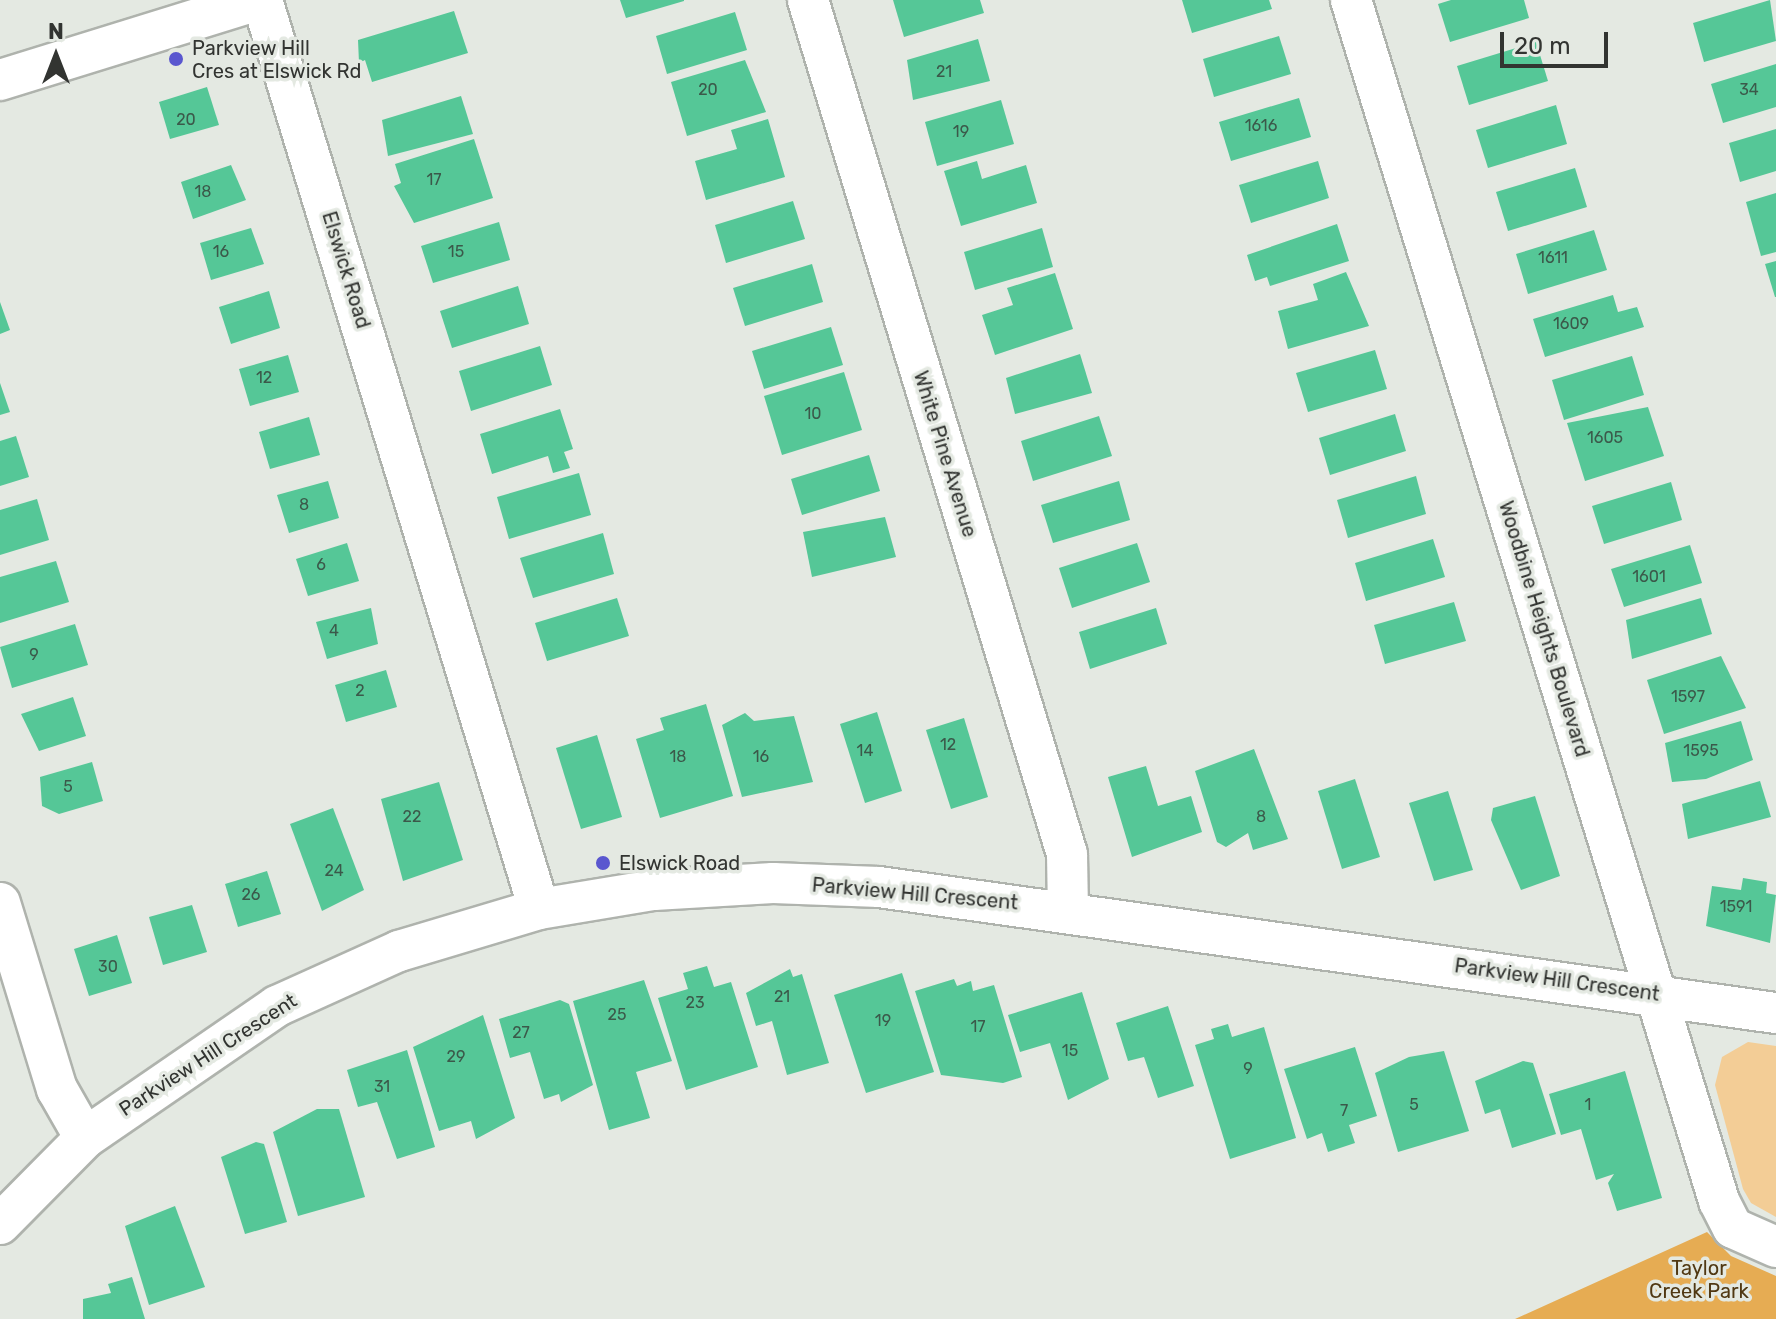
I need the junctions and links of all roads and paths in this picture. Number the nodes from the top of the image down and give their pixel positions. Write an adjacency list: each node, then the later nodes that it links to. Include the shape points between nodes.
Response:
1 (260, 0): 4 (street); 6 (street, Elswick Road)
2 (808, 0): 7 (street, White Pine Avenue, via 1067,854)
3 (1351, 0): 8 (street, Woodbine Heights Boulevard)
4 (0, 80)
5 (0, 903): 10 (street, via 57,1089)
6 (539, 909): 7 (street, Parkview Hill Crescent, via 654,890 773,883); 10 (street, Parkview Hill Crescent, via 399,951 277,1006)
7 (1068, 910): 8 (street, Parkview Hill Crescent)
8 (1658, 994): 9 (street, Parkview Hill Crescent); 12 (street, Woodbine Heights Boulevard, via 1719,1201 1733,1228)
9 (1776, 1013)
10 (85, 1138): 11 (street, Parkview Hill Crescent)
11 (0, 1224)
12 (1767, 1245)

